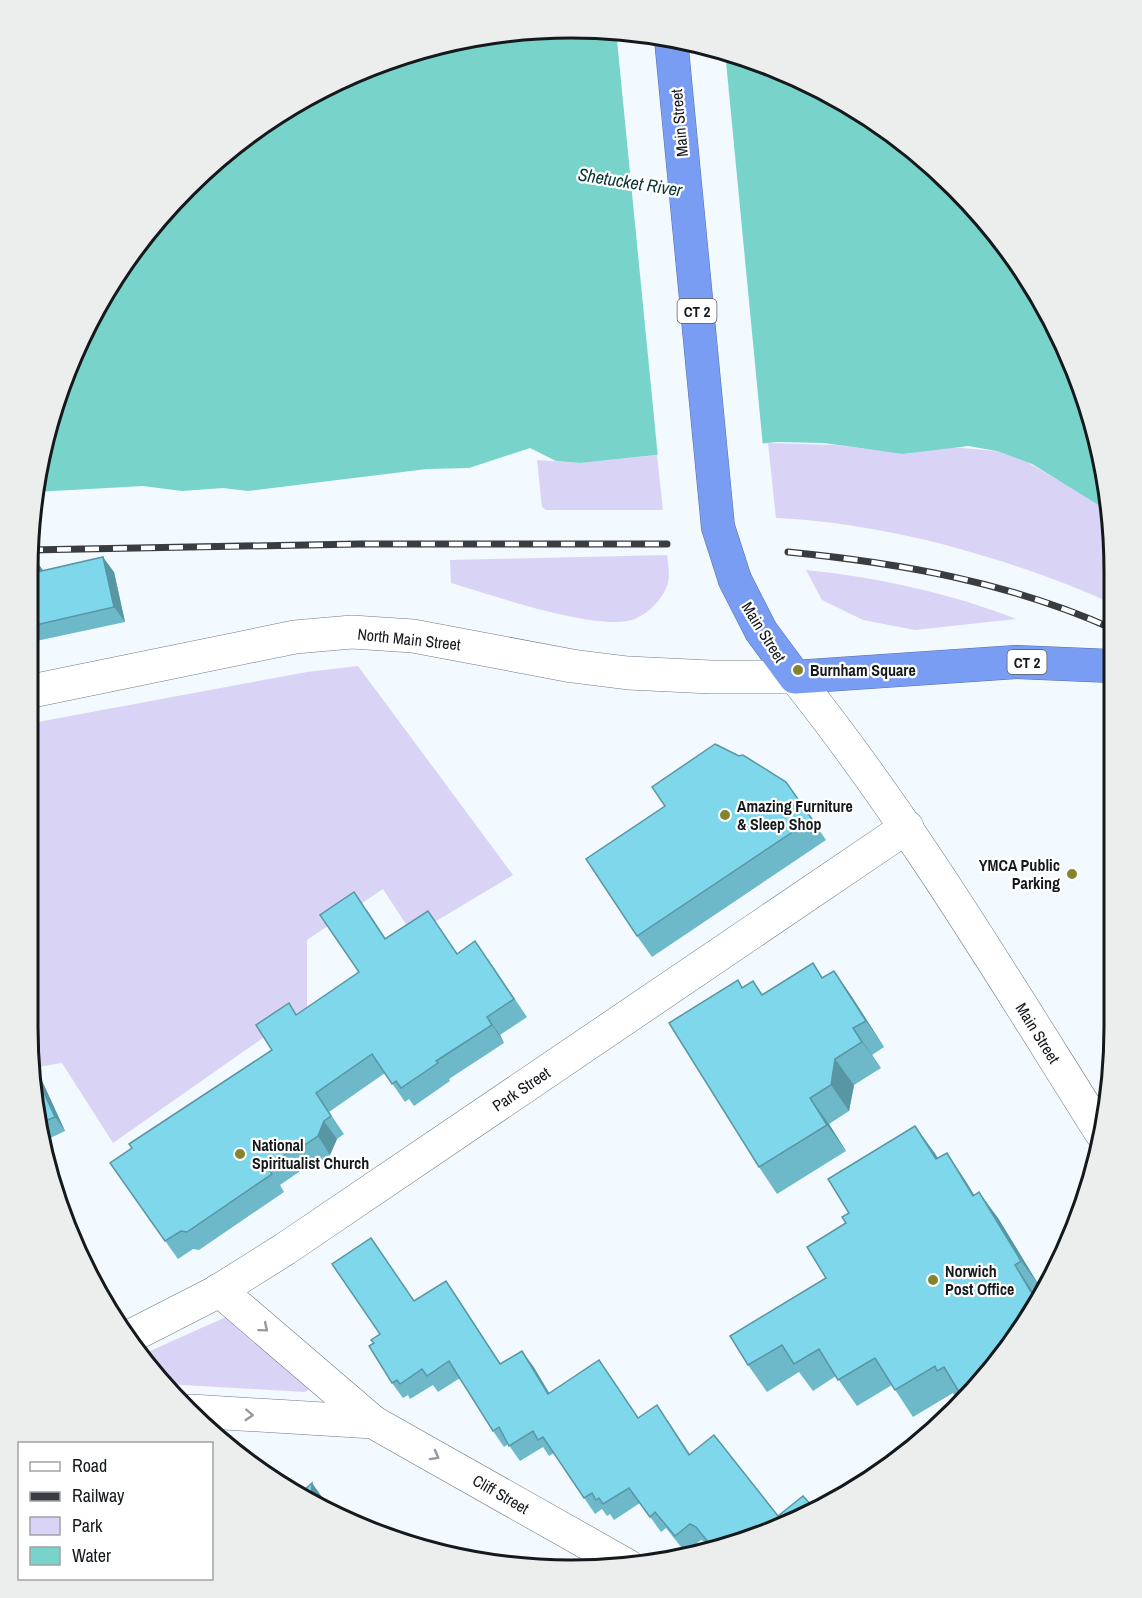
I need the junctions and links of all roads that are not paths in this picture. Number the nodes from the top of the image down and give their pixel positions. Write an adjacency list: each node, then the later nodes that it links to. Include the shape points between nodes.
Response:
1 (672, 47): 3 (highway, Main Street / CT 2, bridge, via 718,527 735,580 760,632)
2 (1104, 666): 3 (highway, CT 2, via 1037,662)
3 (795, 677): 4 (street, North Main Street, via 711,678 628,673 413,636 352,632 295,637); 5 (street, Main Street)
4 (38, 690)
5 (907, 827): 6 (street, Main Street); 7 (street, Park Street)
6 (1095, 1123)
7 (219, 1290): 8 (street, Park Street); 10 (street, Cliff Street, one-way to 10)
8 (135, 1334)
9 (202, 1412): 10 (street, Cliff Street, one-way to 10)
10 (373, 1422): 11 (street, Cliff Street, one-way to 11)
11 (605, 1559)

